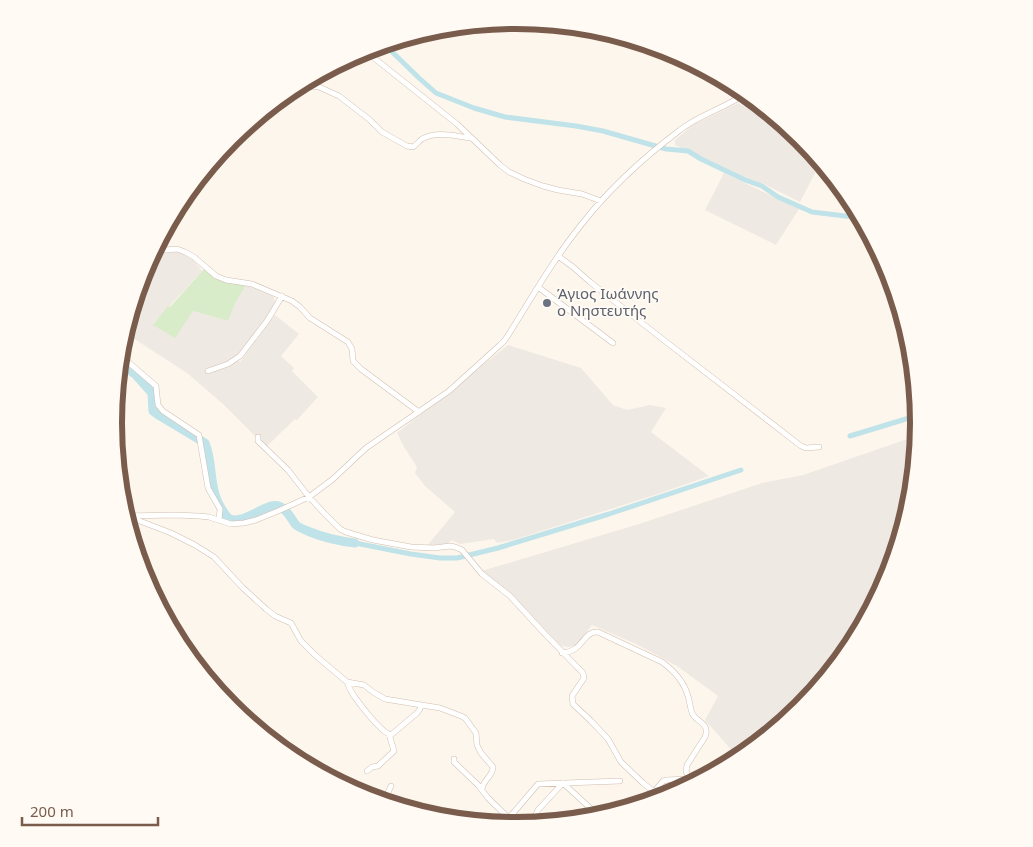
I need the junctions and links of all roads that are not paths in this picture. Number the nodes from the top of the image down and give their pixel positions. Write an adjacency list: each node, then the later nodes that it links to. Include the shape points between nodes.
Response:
1 (372, 56): 4 (street)
2 (312, 86): 4 (street, via 339,96 382,132 407,146 413,147 432,135)
3 (740, 98): 5 (street, via 682,128 656,148)
4 (472, 139): 5 (street, via 516,176)
5 (601, 201): 7 (street)
6 (161, 250): 9 (street, via 185,252 216,276 252,284)
7 (558, 256): 8 (street); 15 (street, via 800,446)
8 (538, 287): 10 (street); 13 (street, via 500,346 449,391)
9 (282, 296): 12 (street, via 240,356); 13 (street, via 348,342 354,364)
10 (613, 343)
11 (127, 361): 19 (street, via 156,386 158,405 163,411 199,435 208,488 220,509)
12 (208, 371)
13 (419, 412): 16 (street, via 366,448 333,480)
14 (258, 437): 16 (street, via 258,441 288,470)
15 (819, 448)
16 (308, 497): 19 (street, via 244,524); 20 (street, via 346,532 411,547 455,546 462,550 487,579 520,606)
17 (133, 516): 19 (street, via 199,516)
18 (133, 519): 21 (street, via 171,533 214,557 266,609 291,624 314,656)
19 (219, 520)
20 (562, 653): 26 (street, via 577,648 595,631 668,667 683,684 693,715 706,731 687,765); 31 (street, via 584,675 572,695 572,703 608,739 619,760)
21 (347, 682): 22 (street, via 364,685 385,699); 23 (street, via 353,695 379,727)
22 (421, 705): 23 (street, via 417,713); 30 (street, via 456,713 465,718 473,729 478,749 493,767 493,773)
23 (389, 734): 25 (street, via 394,751)
24 (454, 759): 30 (street)
25 (368, 771)
26 (689, 778): 31 (street, via 663,781)
27 (620, 781): 28 (street)
28 (563, 783): 33 (street); 34 (street); 35 (street, via 540,783)
29 (391, 786): 32 (street)
30 (482, 790): 35 (street)
31 (654, 792)
32 (386, 796)
33 (593, 811)
34 (534, 817)
35 (509, 818)

